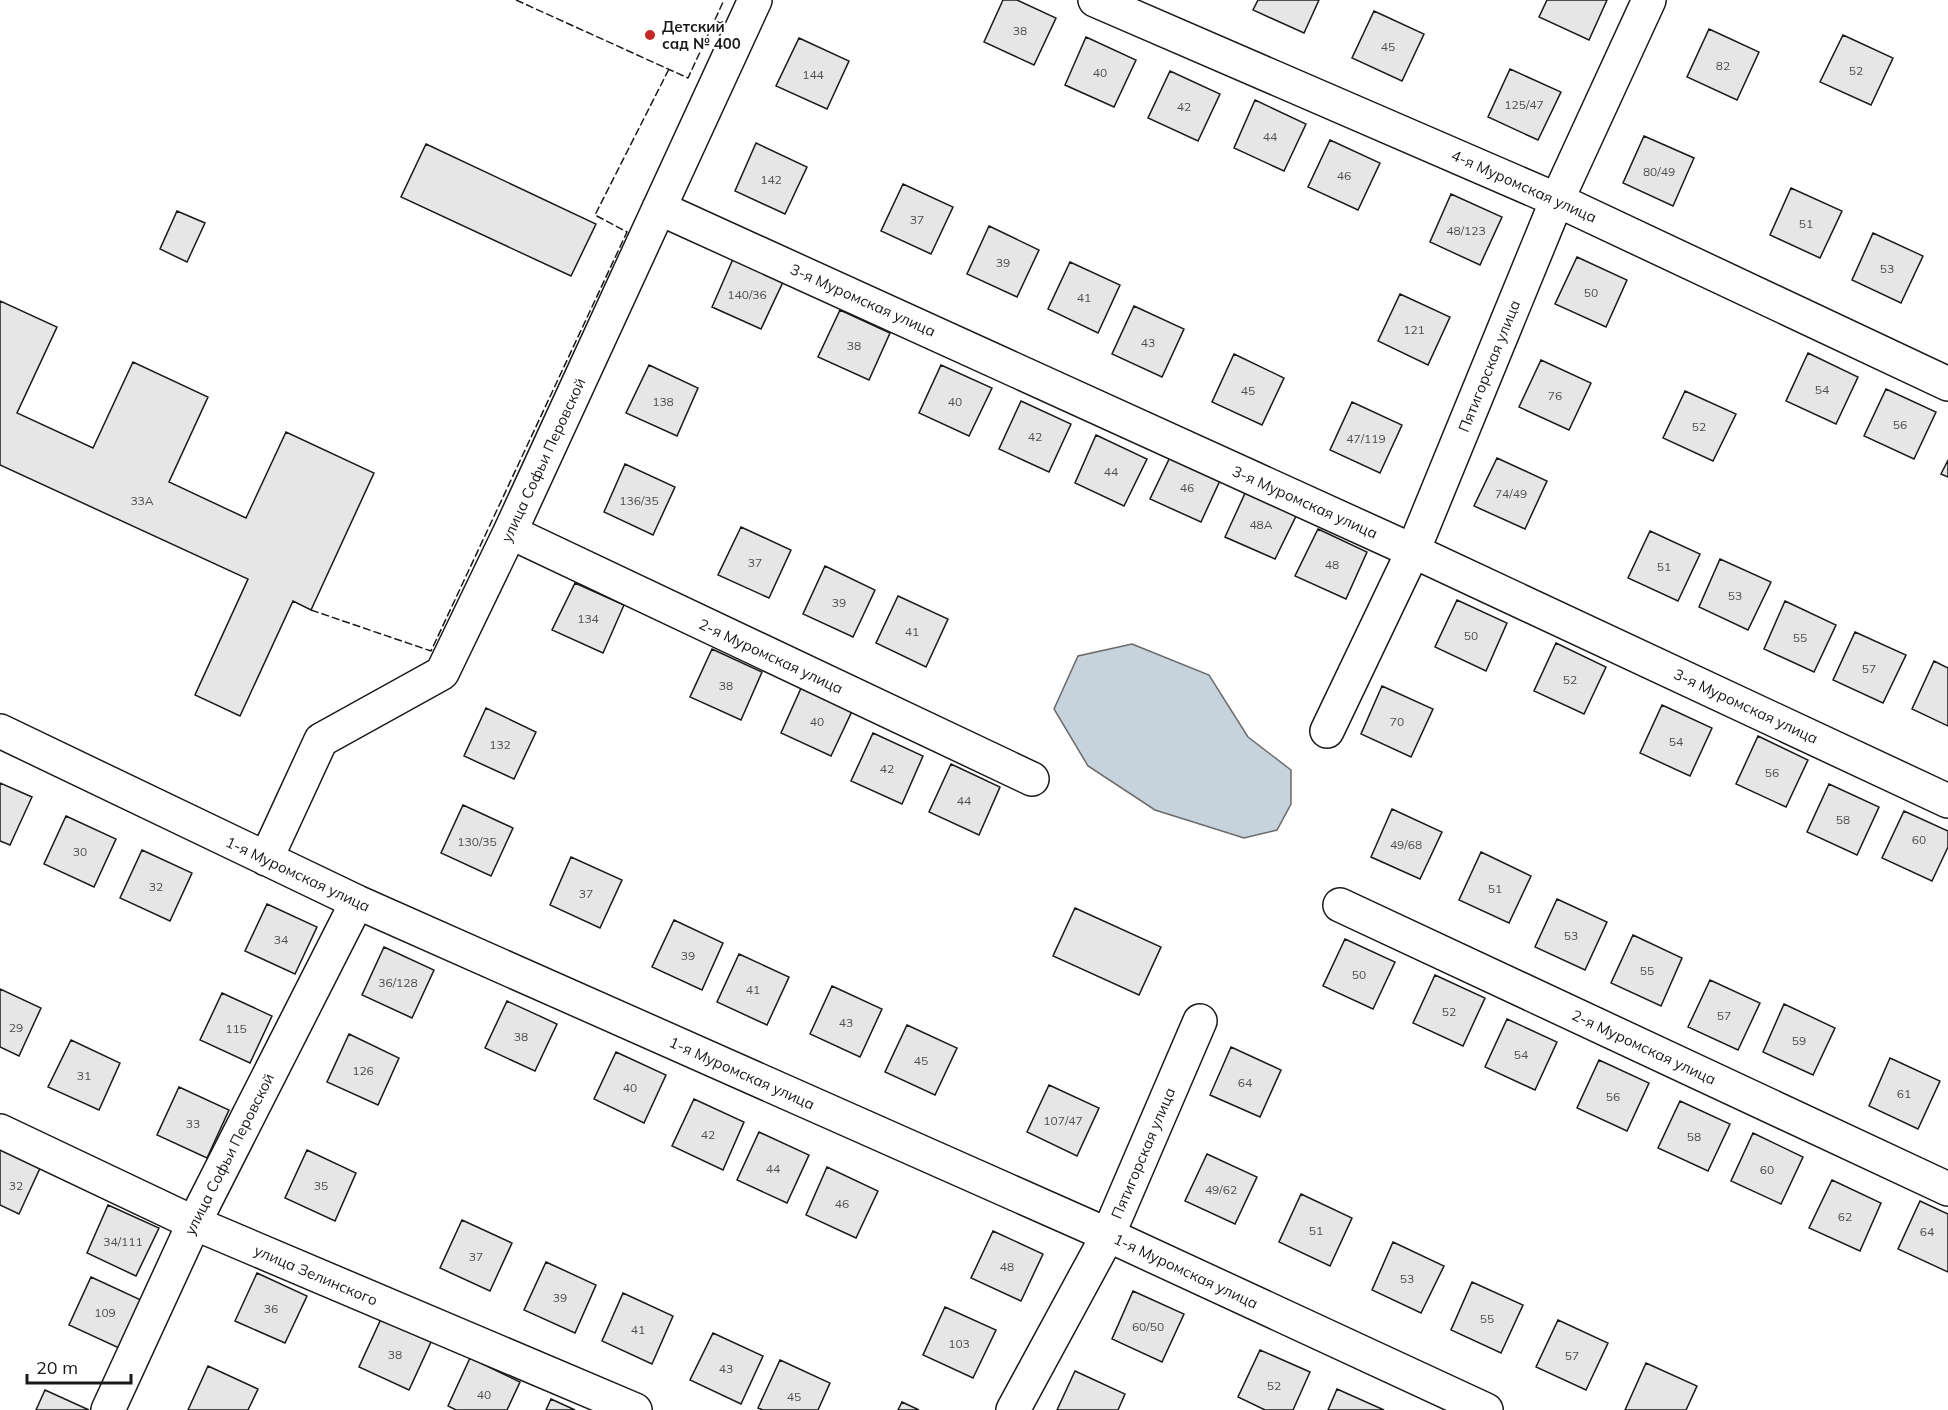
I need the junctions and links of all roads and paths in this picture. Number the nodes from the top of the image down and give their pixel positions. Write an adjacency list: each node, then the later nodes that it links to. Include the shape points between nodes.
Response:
1 (755, 0): 5 (street, улица Софьи Перовской)
2 (1095, 0): 4 (street, 4-я Муромская улица)
3 (1648, 0): 4 (street, Пятигорская улица)
4 (1557, 200): 6 (street, 4-я Муромская улица); 8 (street, Пятигорская улица)
5 (659, 208): 7 (street, улица Софьи Перовской); 8 (street, 3-я Муромская улица)
6 (1948, 384)
7 (510, 532): 11 (street, 2-я Муромская улица); 13 (street, улица Софьи Перовской, via 442,673 321,740)
8 (1413, 551): 10 (street, Пятигорская улица); 12 (street, 3-я Муромская улица)
9 (0, 731): 13 (street, 1-я Муромская улица)
10 (1327, 731)
11 (1032, 779)
12 (1948, 801)
13 (266, 859): 14 (street, 1-я Муромская улица)
14 (357, 902): 19 (street, улица Софьи Перовской); 20 (street, 1-я Муромская улица)
15 (1340, 905): 18 (street, 2-я Муромская улица)
16 (1200, 1021): 20 (street, Пятигорская улица)
17 (0, 1131): 19 (street, улица Зелинского)
18 (1948, 1189)
19 (194, 1223): 21 (street, улица Софьи Перовской); 22 (street, улица Зелинского)
20 (1108, 1234): 23 (street, Пятигорская улица); 24 (street, 1-я Муромская улица)
21 (108, 1410)
22 (635, 1410)
23 (1012, 1410)
24 (1486, 1410)

